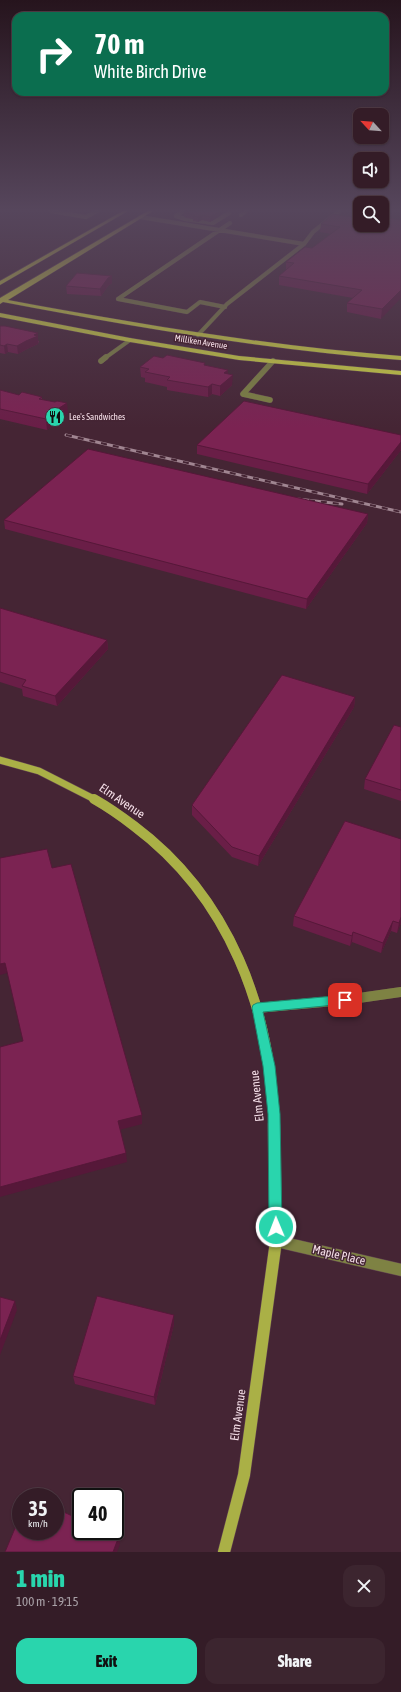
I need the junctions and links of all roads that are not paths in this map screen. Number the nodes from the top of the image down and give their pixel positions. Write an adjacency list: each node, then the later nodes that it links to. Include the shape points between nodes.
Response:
1 (30, 283): 4 (main road)
2 (141, 283): 5 (street, via 118,299 187,312 200,302)
3 (255, 283): 5 (street)
4 (1, 301): 7 (main road, Milliken Avenue)
5 (225, 307): 7 (street)
6 (0, 315): 8 (main road, Milliken Avenue)
7 (198, 335): 9 (main road, Milliken Avenue, via 321,351)
8 (130, 340): 10 (street); 11 (main road, Milliken Avenue)
9 (401, 358)
10 (101, 361)
11 (273, 361): 12 (main road, Milliken Avenue); 13 (street, via 243,394)
12 (401, 373)
13 (270, 400)
14 (0, 760): 16 (street, Elm Avenue, via 39,771 107,806 154,841 175,862 216,913 245,970)
15 (401, 992): 16 (street)
16 (257, 1008): 17 (street, Elm Avenue, via 269,1066 274,1114)
17 (276, 1241): 18 (street, Maple Place); 19 (street, Elm Avenue, via 244,1475)
18 (401, 1270)
19 (224, 1552)

